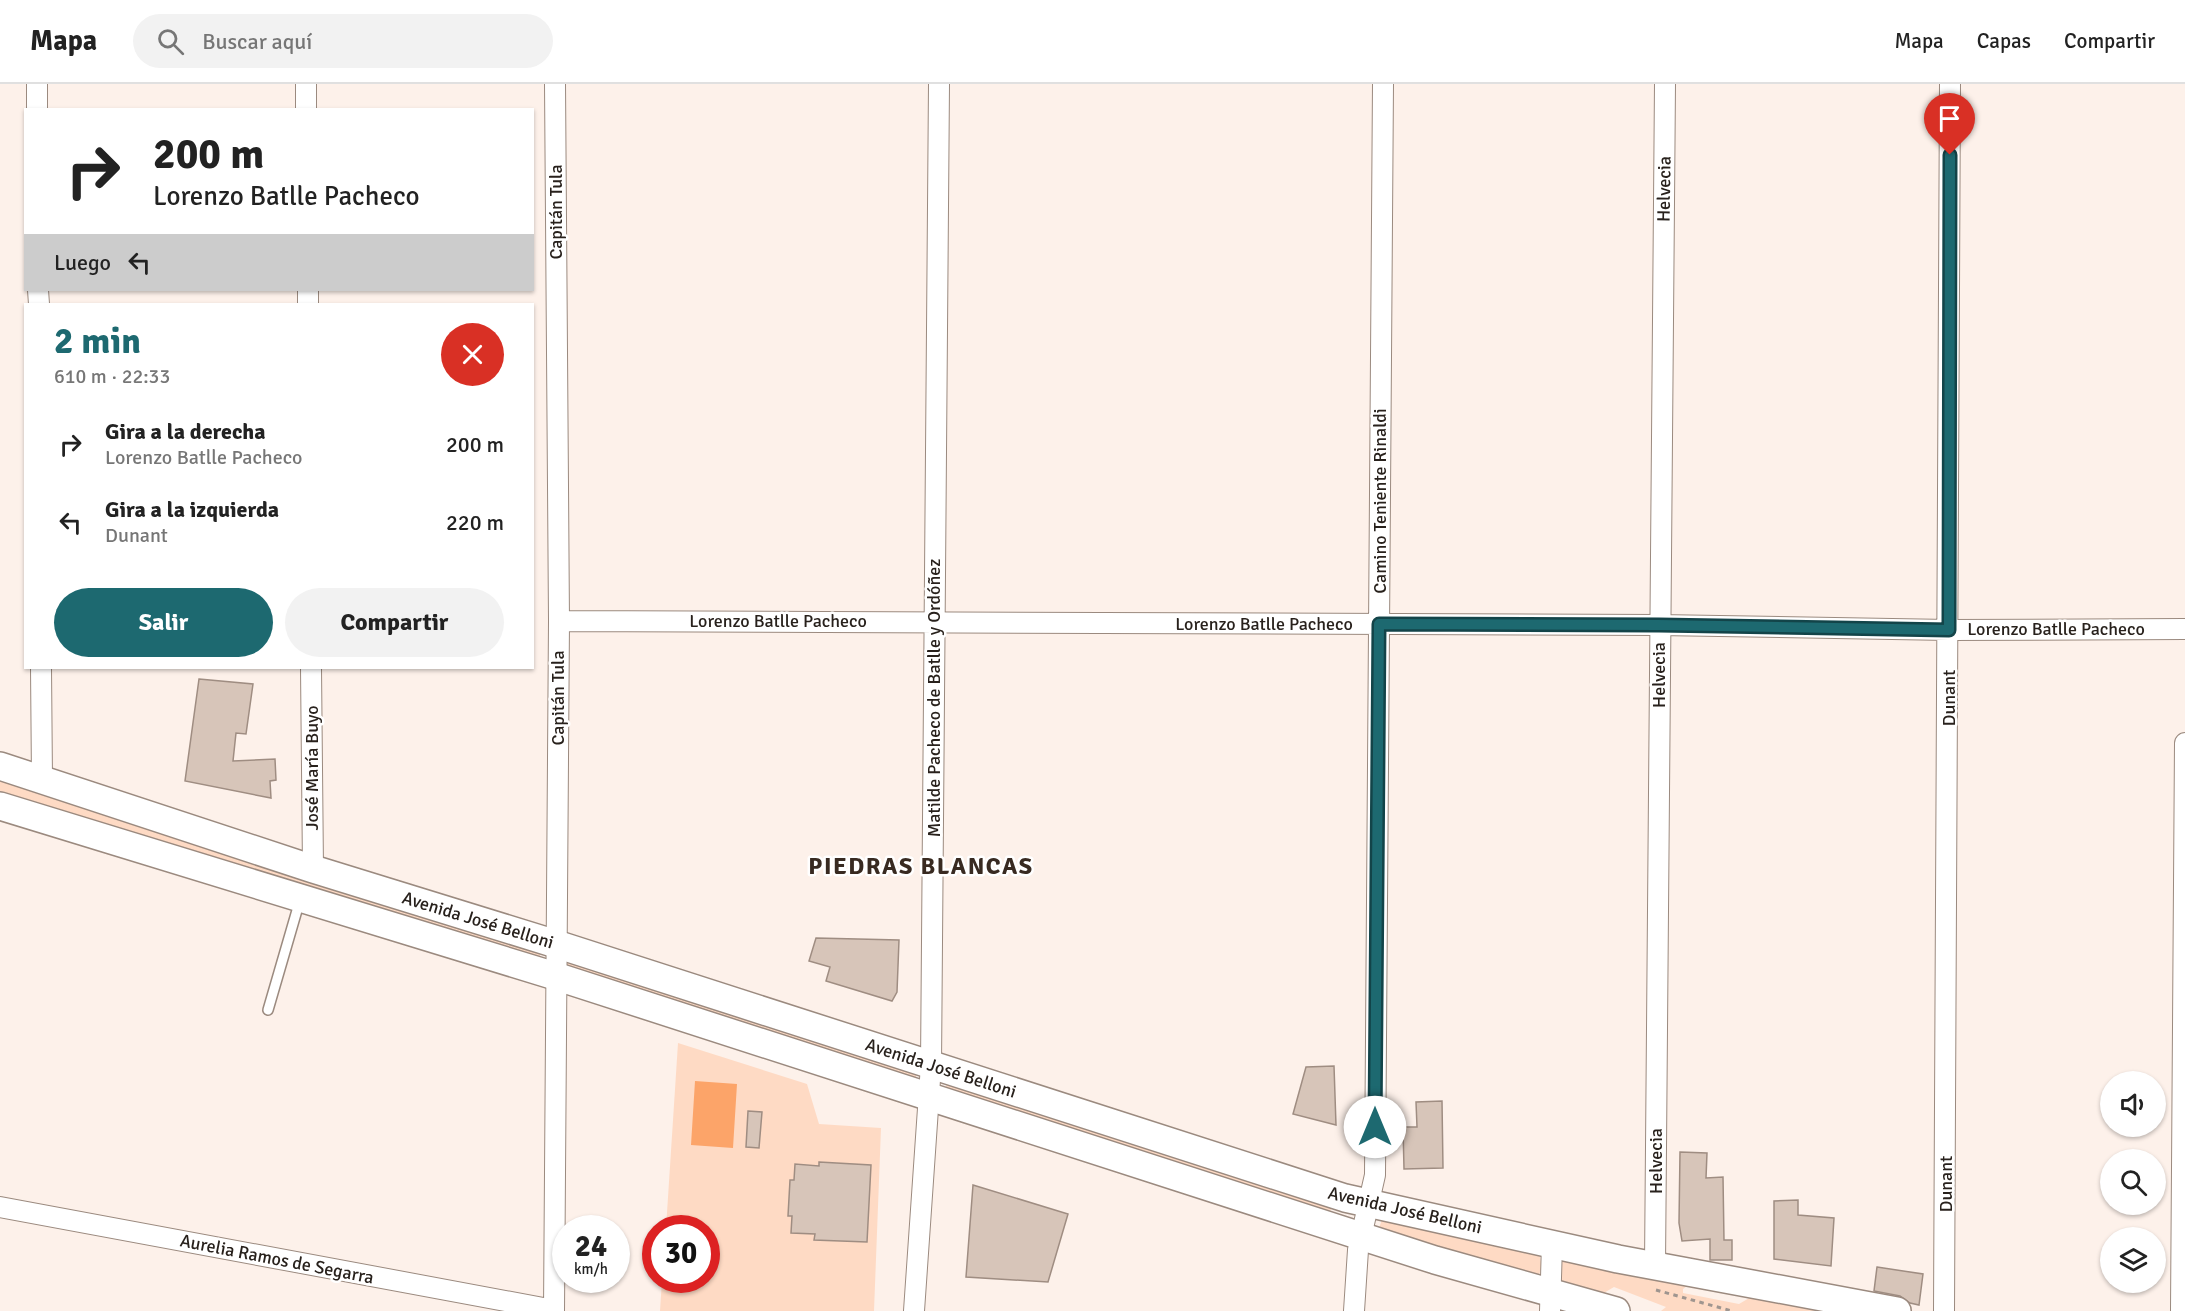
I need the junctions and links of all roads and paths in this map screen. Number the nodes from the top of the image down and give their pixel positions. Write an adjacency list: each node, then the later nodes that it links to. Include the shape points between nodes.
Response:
1 (37, 84): 8 (street)
2 (306, 84): 9 (street)
3 (555, 84): 10 (street, Capitán Tula)
4 (939, 84): 11 (street, Matilde Pacheco de Batlle y Ordóñez)
5 (1383, 84): 12 (street, Camino Teniente Rinaldi)
6 (1665, 84): 13 (street, Helvecia)
7 (1950, 84): 15 (street, Dunant)
8 (37, 108)
9 (306, 108)
10 (559, 621): 11 (street, Lorenzo Batlle Pacheco); 24 (street, Capitán Tula)
11 (934, 622): 12 (street, Lorenzo Batlle Pacheco); 28 (street, Matilde Pacheco de Batlle y Ordóñez)
12 (1379, 624): 13 (street, Lorenzo Batlle Pacheco); 30 (street, Camino Teniente Rinaldi, via 1375,1175)
13 (1659, 625): 15 (street, Lorenzo Batlle Pacheco); 34 (street, Helvecia)
14 (2185, 629): 15 (street, Lorenzo Batlle Pacheco)
15 (1949, 630): 41 (street, Dunant)
16 (41, 669): 20 (street)
17 (311, 669): 22 (street, José María Buyo)
18 (2185, 743): 27 (street)
19 (0, 766): 20 (main road, Avenida José Belloni)
20 (42, 779): 22 (main road, Avenida José Belloni)
21 (0, 806): 23 (main road, Avenida José Belloni)
22 (313, 869): 24 (main road, Avenida José Belloni)
23 (301, 898): 25 (main road, Avenida José Belloni); 26 (lane)
24 (556, 944): 25 (street, Capitán Tula); 28 (main road, Avenida José Belloni)
25 (555, 976): 29 (main road, Avenida José Belloni); 36 (street, Capitán Tula)
26 (268, 1010)
27 (2183, 1059): 42 (street)
28 (931, 1065): 29 (street, Matilde Pacheco de Batlle y Ordóñez); 30 (main road, Avenida José Belloni)
29 (927, 1095): 32 (main road, Avenida José Belloni); 37 (street, Matilde Pacheco de Batlle y Ordóñez)
30 (1370, 1203): 32 (street, Camino Teniente Rinaldi); 33 (main road, Avenida José Belloni)
31 (0, 1208): 36 (street, Aurelia Ramos de Segarra)
32 (1361, 1236): 35 (main road, Avenida José Belloni); 38 (street, Camino Teniente Rinaldi)
33 (1552, 1244): 34 (main road, Avenida José Belloni); 35 (street)
34 (1655, 1265): 40 (main road, Avenida José Belloni)
35 (1550, 1302): 39 (main road, Avenida José Belloni)
36 (554, 1311)
37 (914, 1311)
38 (1354, 1311)
39 (1616, 1311)
40 (1897, 1311)
41 (1944, 1311)
42 (2181, 1311)

